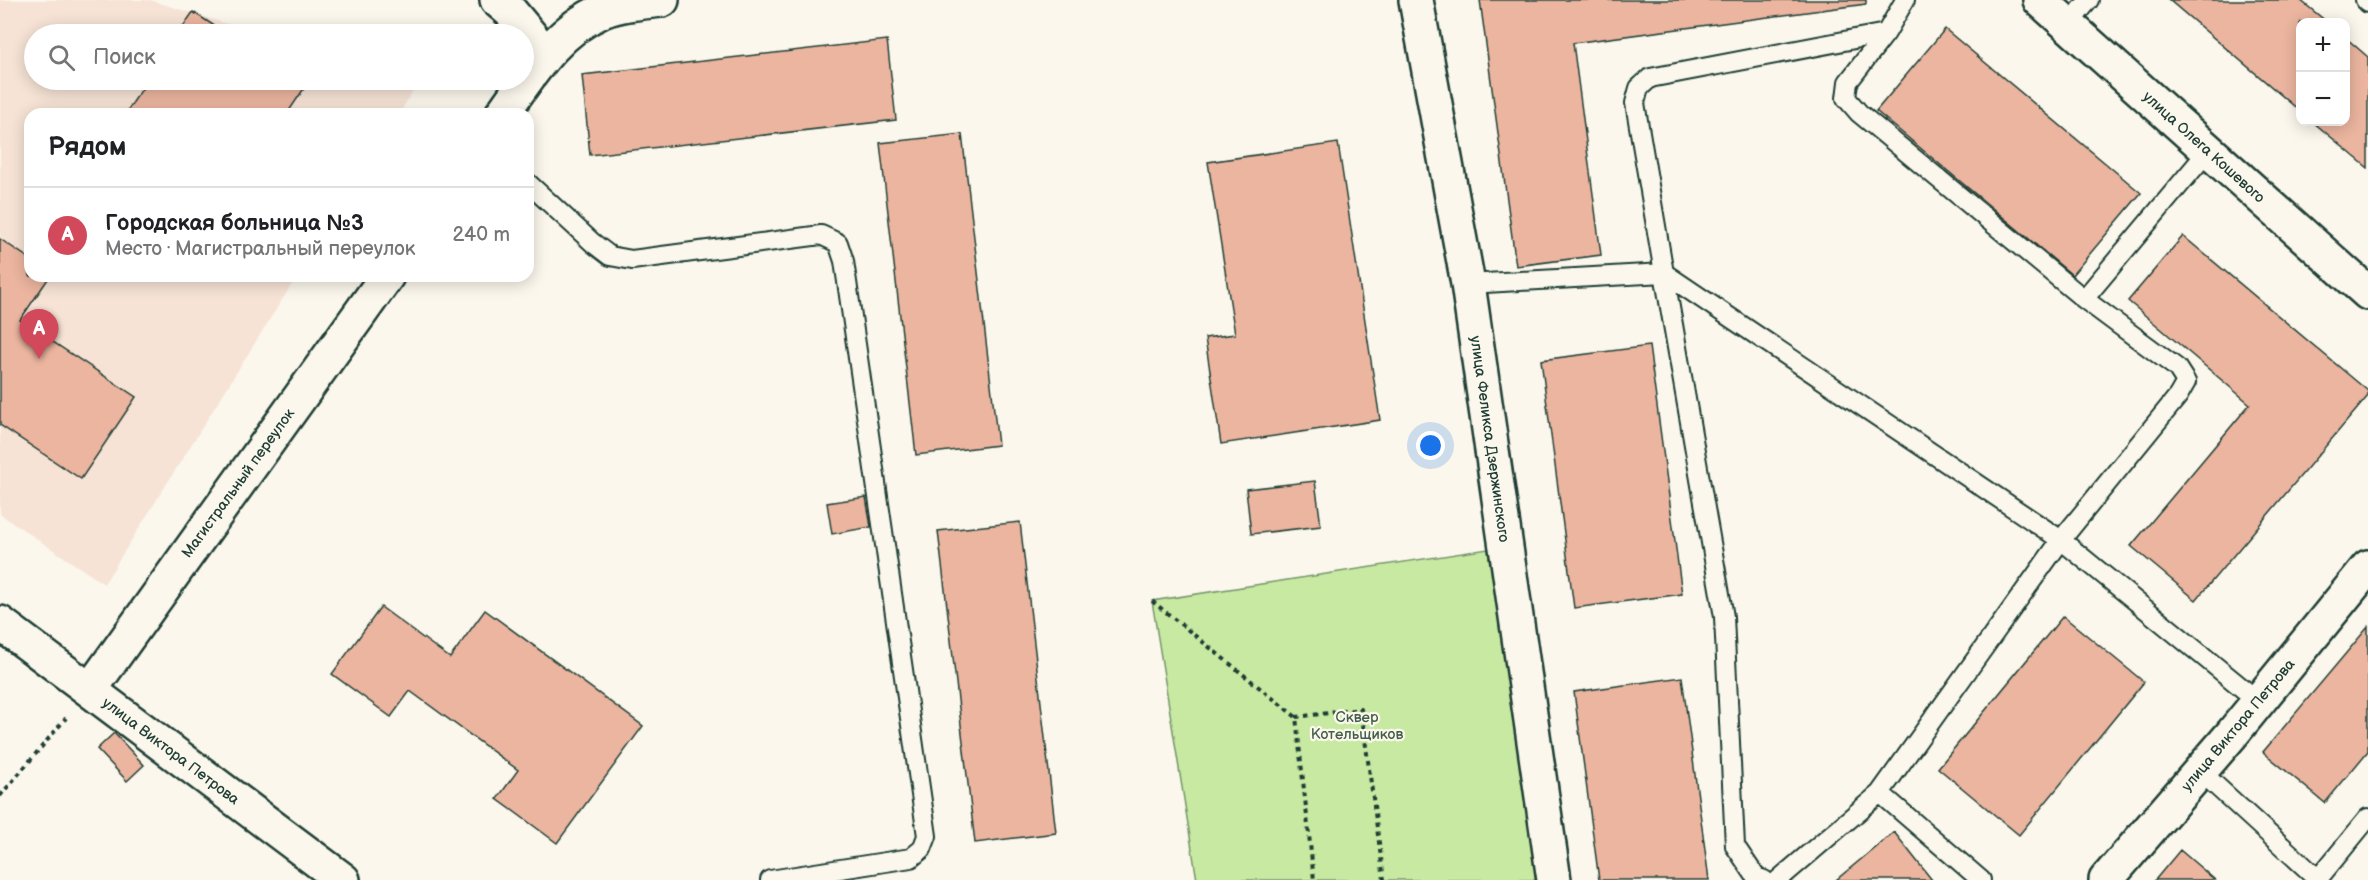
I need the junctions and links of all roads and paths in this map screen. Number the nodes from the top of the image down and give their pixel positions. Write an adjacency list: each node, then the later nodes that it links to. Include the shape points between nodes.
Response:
1 (497, 0): 7 (street)
2 (662, 0): 11 (street, via 602,11)
3 (1416, 0): 19 (street, улица Феликса Дзержинского)
4 (1905, 0): 9 (lane)
5 (2040, 0): 8 (street, улица Олега Кошевого)
6 (2089, 0): 8 (lane)
7 (521, 24)
8 (2068, 25): 15 (street, улица Олега Кошевого)
9 (1886, 33): 17 (lane, via 1650,78 1639,88 1635,103); 21 (lane, via 1848,82 1846,98 1859,113)
10 (534, 39): 11 (street)
11 (545, 52): 12 (street)
12 (534, 68)
13 (519, 90): 14 (street)
14 (506, 108)
15 (2208, 151): 20 (street, улица Олега Кошевого); 21 (lane)
16 (534, 189): 34 (lane, via 610,256 632,260 821,235 838,243 844,261 927,836 922,849 911,858)
17 (1664, 273): 19 (lane); 22 (lane); 38 (lane, via 1724,616 1735,846 1756,877)
18 (383, 282): 26 (street, Магистральный переулок)
19 (1468, 284): 37 (street, улица Феликса Дзержинского)
20 (2368, 293)
21 (2084, 299): 22 (lane, via 2177,368 2186,382)
22 (2061, 540): 27 (lane); 30 (lane)
23 (2368, 567): 27 (street, улица Виктора Петрова)
24 (1152, 601): 28 (path)
25 (0, 622): 26 (street, улица Виктора Петрова)
26 (90, 690): 31 (path); 33 (street, улица Виктора Петрова)
27 (2258, 701): 29 (street, улица Виктора Петрова)
28 (1296, 717): 35 (path); 36 (path, via 1361,709)
29 (2200, 771): 41 (street, улица Виктора Петрова); 42 (lane)
30 (1880, 793): 39 (lane); 40 (lane)
31 (0, 796)
32 (2368, 818): 42 (lane)
33 (343, 880)
34 (770, 880)
35 (1314, 880)
36 (1384, 880)
37 (1554, 880)
38 (1764, 880)
39 (1778, 880)
40 (1981, 880)
41 (2106, 880)
42 (2319, 880)

